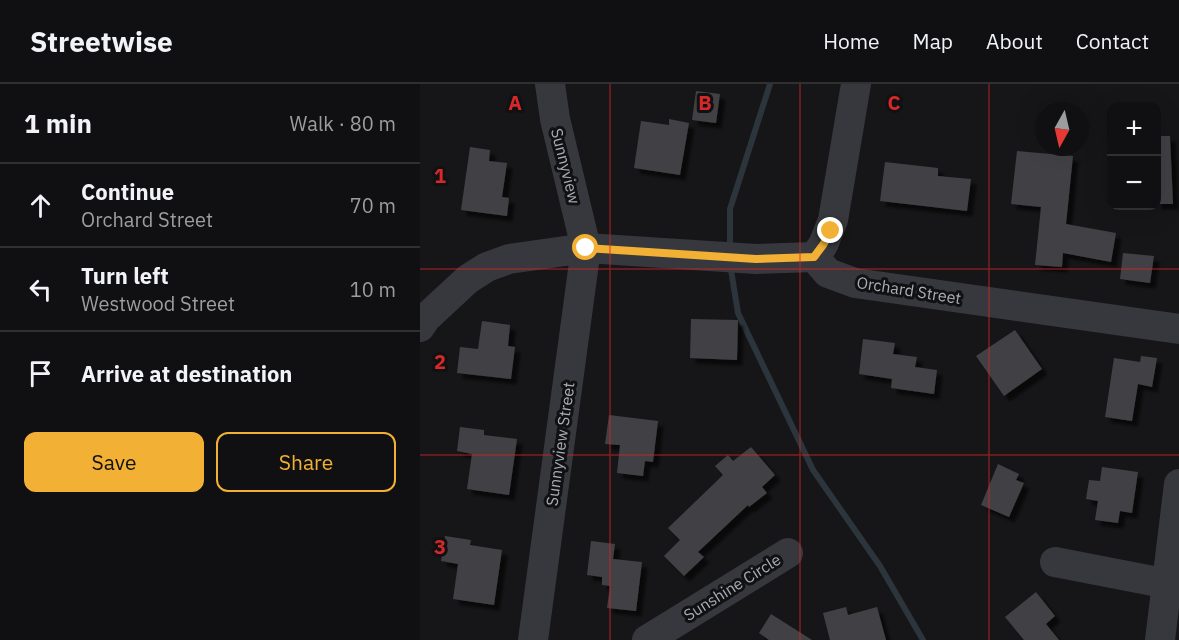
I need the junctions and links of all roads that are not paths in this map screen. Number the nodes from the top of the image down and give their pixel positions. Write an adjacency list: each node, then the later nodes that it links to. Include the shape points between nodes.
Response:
1 (550, 84): 3 (street, Sunnyview)
2 (856, 84): 4 (street, via 831,231)
3 (586, 248): 4 (street, via 756,259); 5 (street, via 509,259 487,267 468,279); 11 (street, Sunnyview Street)
4 (814, 257): 6 (street, Orchard Street, via 828,273 855,284)
5 (420, 327)
6 (1179, 329)
7 (1179, 484): 10 (street)
8 (788, 553): 12 (street, Sunshine Circle)
9 (1055, 562): 10 (street)
10 (1173, 585): 13 (street)
11 (533, 640)
12 (646, 640)
13 (1160, 640)

